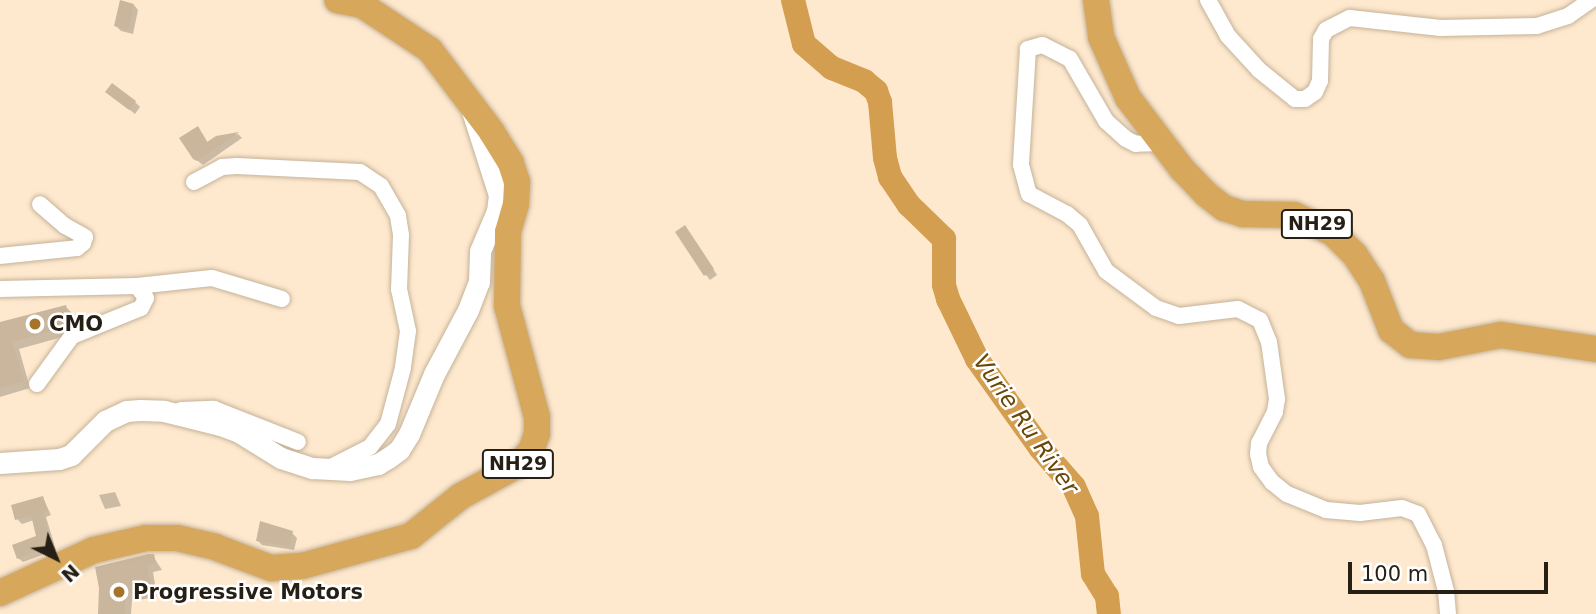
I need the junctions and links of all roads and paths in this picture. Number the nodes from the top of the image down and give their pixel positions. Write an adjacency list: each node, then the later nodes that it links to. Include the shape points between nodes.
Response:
1 (337, 0): 5 (highway, NH29, via 362,5 430,50)
2 (1096, 0): 6 (highway, NH29, via 1101,37 1128,98)
3 (1208, 0): 4 (street, via 1228,36 1259,70 1295,99 1315,92 1326,30 1350,18 1428,28 1537,26 1568,16)
4 (1591, 0)
5 (470, 105): 18 (street, via 499,195 480,251 479,282 468,310 399,450 378,464); 19 (highway, NH29, via 492,132 517,182 508,232 507,306 537,416 531,451 516,466 461,496 411,536 302,566 271,568 215,547 177,538 146,538 94,550)
6 (1160, 143): 13 (highway, NH29, via 1224,208 1243,214 1294,215 1333,233 1372,281 1391,330 1410,345 1439,347 1501,335); 20 (street, via 1136,144 1126,139 1106,121 1070,59 1042,45 1028,49 1021,165 1029,194 1080,225 1106,271 1156,309 1179,316 1238,309 1260,320 1269,342 1277,399 1259,443 1261,467 1287,494 1326,510 1360,513 1402,508 1418,514 1434,545)
7 (194, 182): 18 (street, via 222,167 237,166 360,172 381,186 398,216 400,289 408,331 388,424 370,447)
8 (40, 204): 9 (street, via 85,237 83,243 77,248)
9 (0, 256)
10 (136, 286): 11 (street); 12 (street, via 212,278); 14 (street, via 146,298 141,308 72,336)
11 (0, 289)
12 (282, 299)
13 (1596, 349)
14 (37, 384)
15 (164, 411): 16 (street, via 214,409); 17 (street, via 126,411 105,421 79,449 59,459); 18 (street, via 220,425 281,458)
16 (298, 442)
17 (0, 463)
18 (326, 469)
19 (0, 593)
20 (1448, 614)

